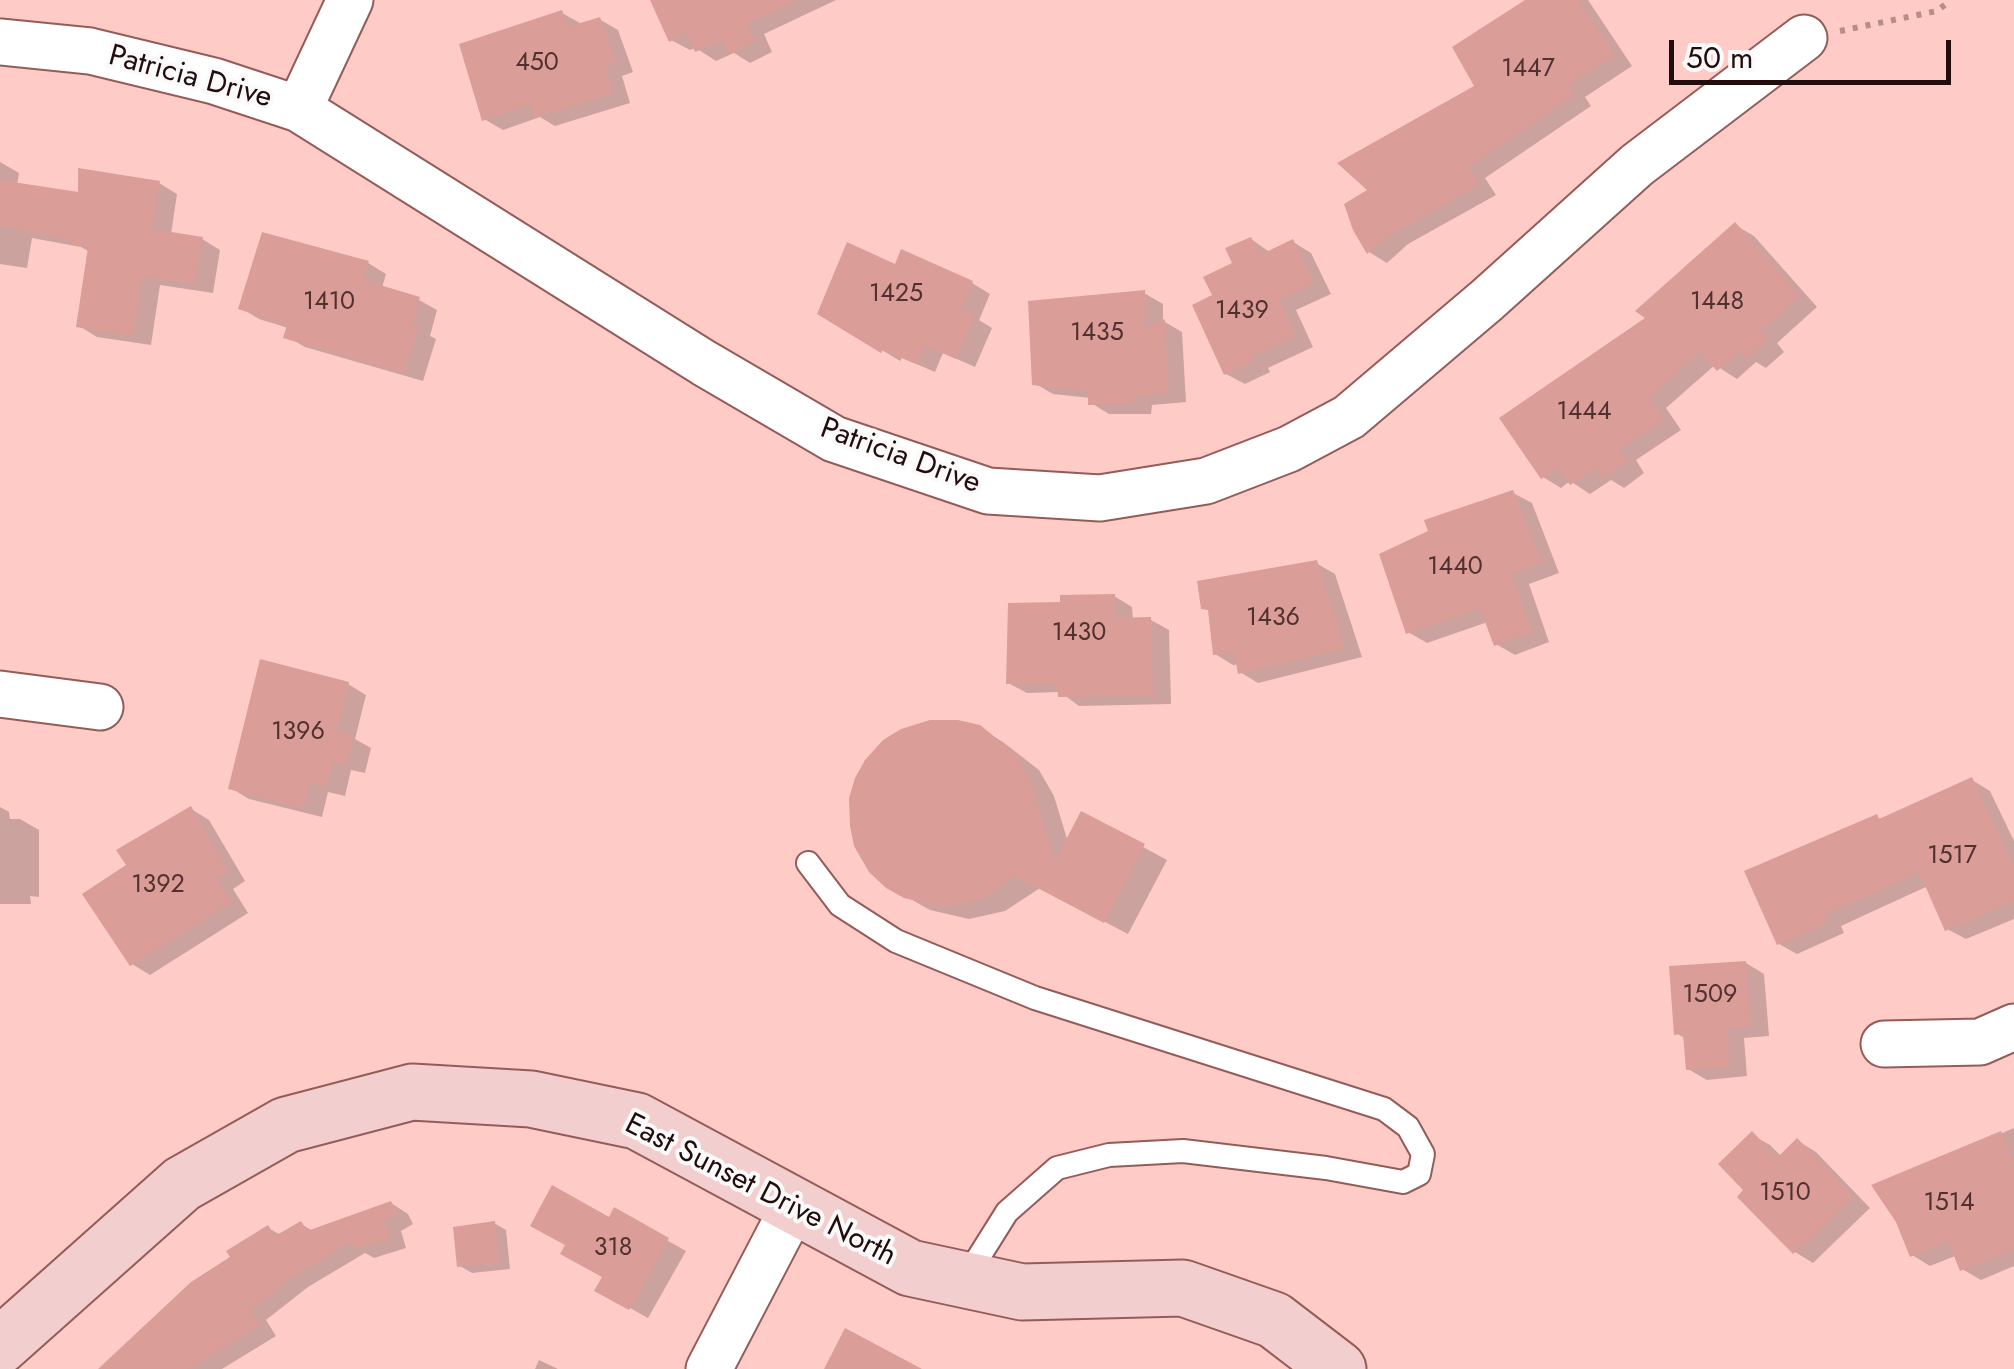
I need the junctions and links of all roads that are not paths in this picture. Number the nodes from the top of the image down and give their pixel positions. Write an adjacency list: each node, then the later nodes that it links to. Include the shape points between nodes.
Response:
1 (350, 0): 4 (street)
2 (1804, 38): 4 (street, Patricia Drive, via 1637,165 1349,417 1206,481 1100,498 988,491 834,439)
3 (0, 42): 4 (street, Patricia Drive, via 90,50)
4 (299, 109)
5 (0, 694): 6 (street)
6 (100, 707)
7 (808, 863): 11 (lane, via 840,905 896,941 1035,998 1384,1109 1408,1127 1423,1154 1419,1174 1403,1182 1183,1152 1109,1155 1057,1168 1007,1212)
8 (2014, 1027): 9 (street, via 1980,1042)
9 (1884, 1044)
10 (794, 1206): 11 (street, East Sunset Drive North, via 910,1268); 12 (street, East Sunset Drive North, via 637,1121 530,1098 412,1092 286,1125 182,1184); 13 (street)
11 (965, 1280): 14 (street, East Sunset Drive North, via 1022,1292 1182,1288 1274,1320)
12 (0, 1346)
13 (709, 1369)
14 (1338, 1369)

